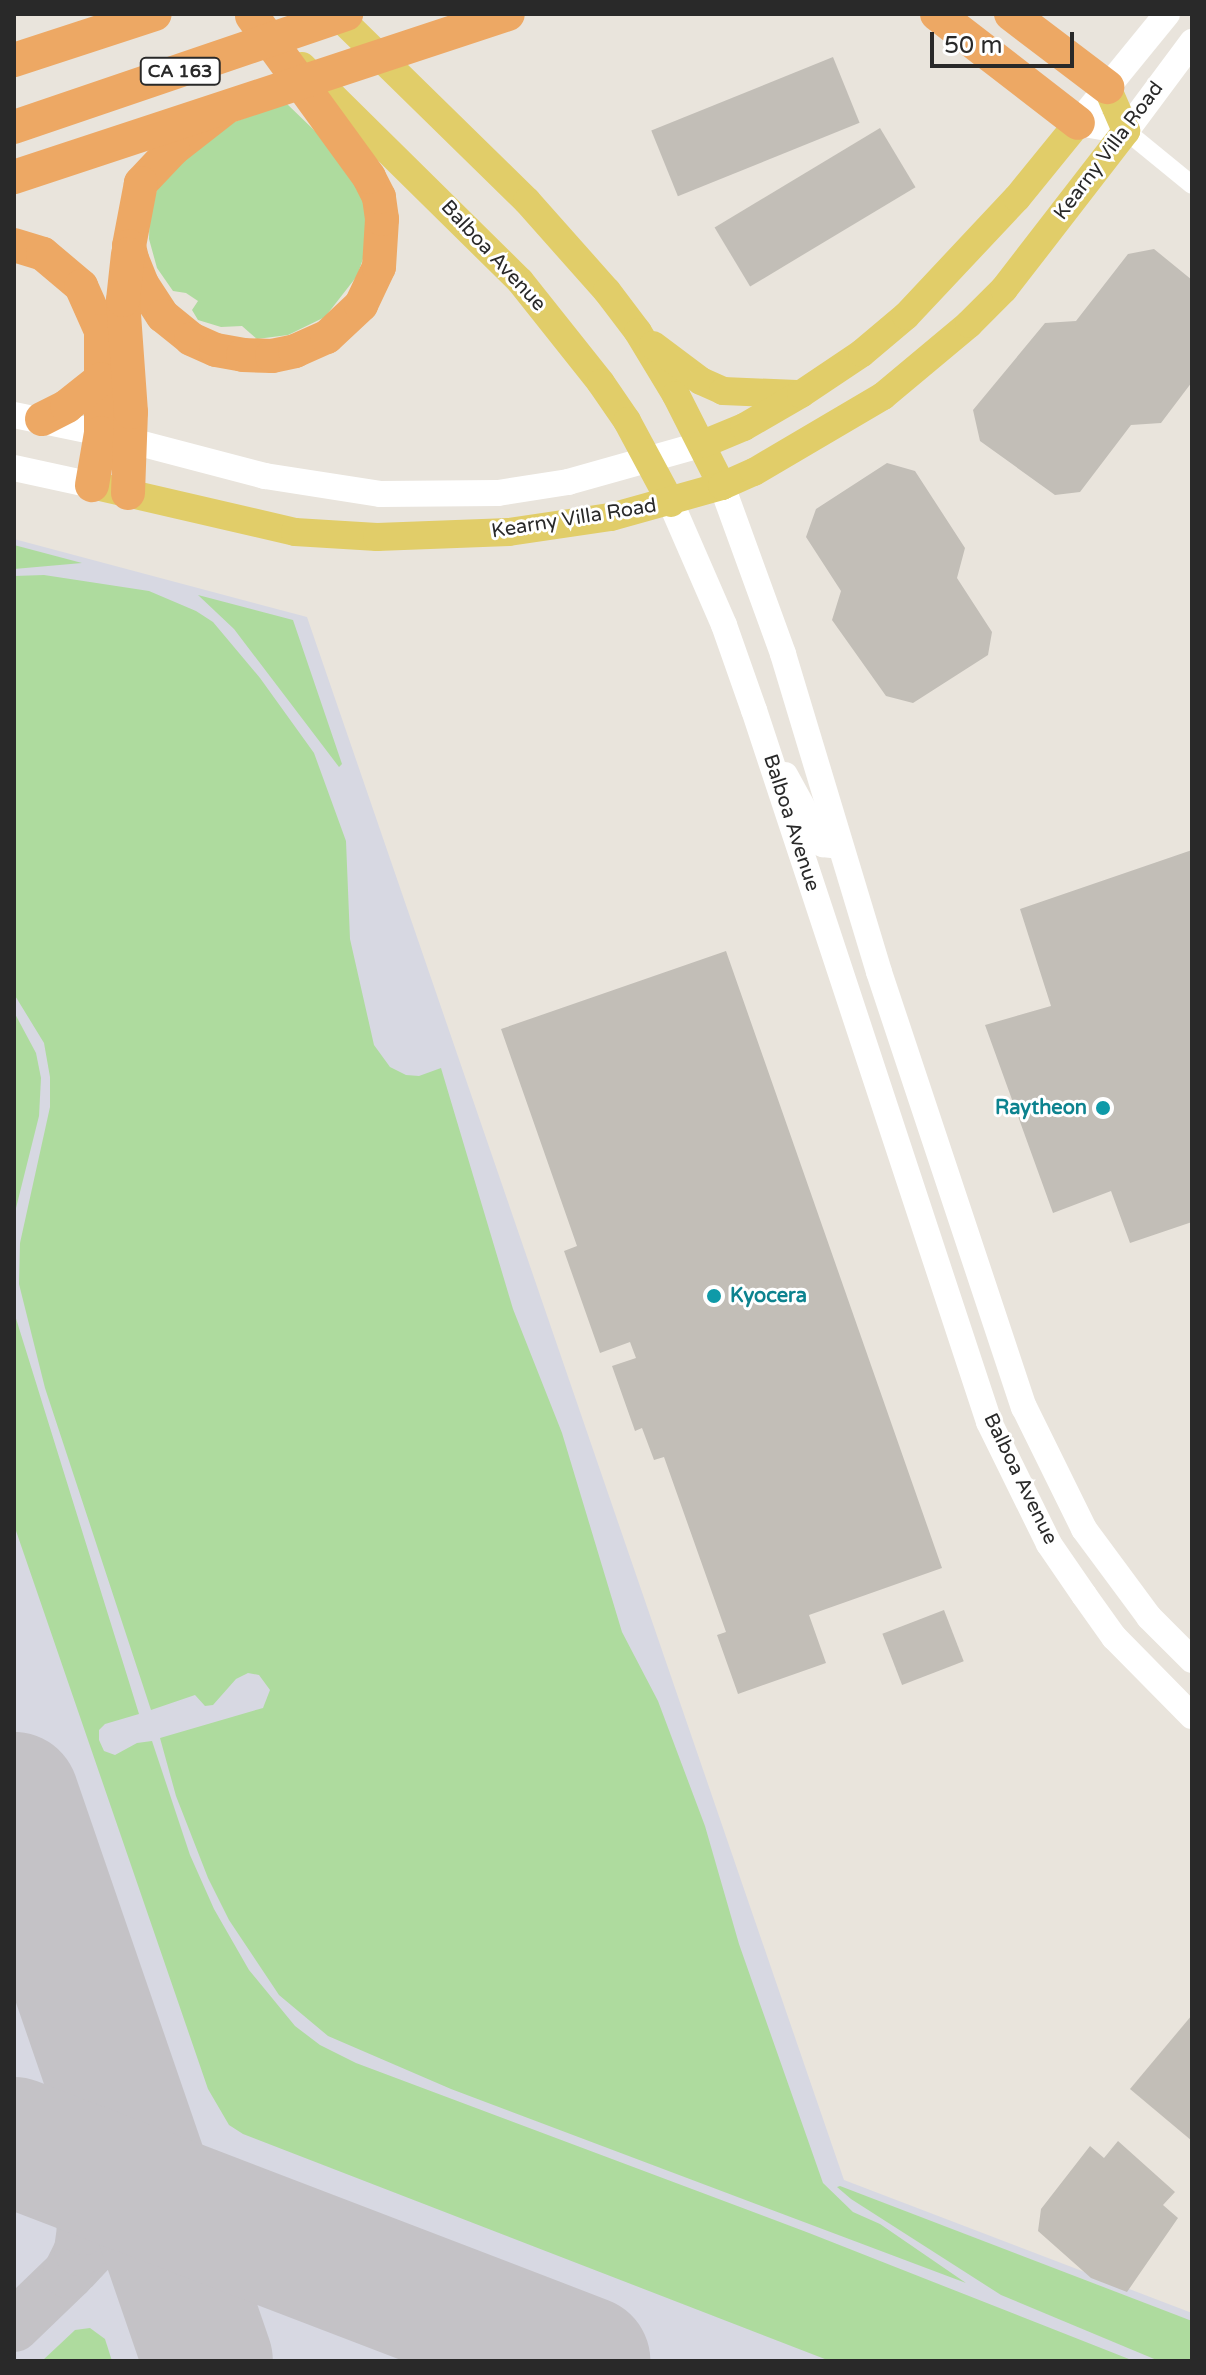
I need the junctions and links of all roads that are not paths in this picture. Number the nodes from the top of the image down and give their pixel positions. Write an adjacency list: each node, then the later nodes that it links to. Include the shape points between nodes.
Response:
1 (155, 14): 10 (highway)
2 (336, 14): 21 (main road, Balboa Avenue, via 527,201)
3 (346, 14): 15 (highway, CA 163)
4 (508, 14): 12 (highway)
5 (937, 14): 14 (highway)
6 (1011, 14): 11 (highway)
7 (1167, 14): 11 (main road, Kearny Villa Road)
8 (251, 15): 13 (highway)
9 (1192, 42): 16 (main road, Kearny Villa Road)
10 (14, 60)
11 (1107, 87): 14 (main road, Kearny Villa Road); 16 (main road)
12 (224, 109): 17 (highway); 20 (highway, via 173,149 141,183)
13 (344, 123): 20 (highway, via 379,197 383,246 361,305 317,342 258,357 203,345 163,316 136,272); 27 (main road, Balboa Avenue, via 520,281 601,383)
14 (1078, 123): 16 (main road); 23 (main road, Kearny Villa Road, via 925,299 862,353)
15 (14, 127)
16 (1126, 131): 18 (street); 30 (main road, Kearny Villa Road, via 1004,289 969,324 883,396)
17 (14, 177)
18 (1192, 185)
19 (14, 245): 22 (highway, via 43,254 81,286 101,331)
20 (129, 246): 25 (highway, via 123,300 131,412)
21 (638, 332): 23 (main road, via 688,373 723,391); 26 (main road, Balboa Avenue)
22 (101, 379): 24 (highway, via 67,406); 25 (highway)
23 (801, 394): 26 (main road, Kearny Villa Road)
24 (28, 417): 25 (main road, Kearny Villa Road)
25 (115, 437): 27 (main road, Kearny Villa Road, via 265,476 380,494 498,493); 29 (highway); 31 (highway)
26 (703, 444): 27 (main road, Kearny Villa Road); 30 (main road, Balboa Avenue)
27 (650, 461): 32 (main road, Balboa Avenue)
28 (14, 468): 29 (main road, Kearny Villa Road)
29 (92, 485): 31 (main road, Kearny Villa Road)
30 (722, 486): 32 (main road, Kearny Villa Road); 34 (main road, Balboa Avenue, via 792,682)
31 (128, 493): 32 (main road, Kearny Villa Road, via 295,532 377,537 509,532)
32 (671, 503): 33 (main road, Balboa Avenue, via 724,625)
33 (764, 739): 34 (main road, via 823,844); 36 (main road, Balboa Avenue, via 989,1422 1049,1544 1084,1595 1114,1637)
34 (839, 846): 35 (main road, Balboa Avenue, via 1024,1407 1084,1529 1141,1608)
35 (1192, 1660)
36 (1192, 1716)

